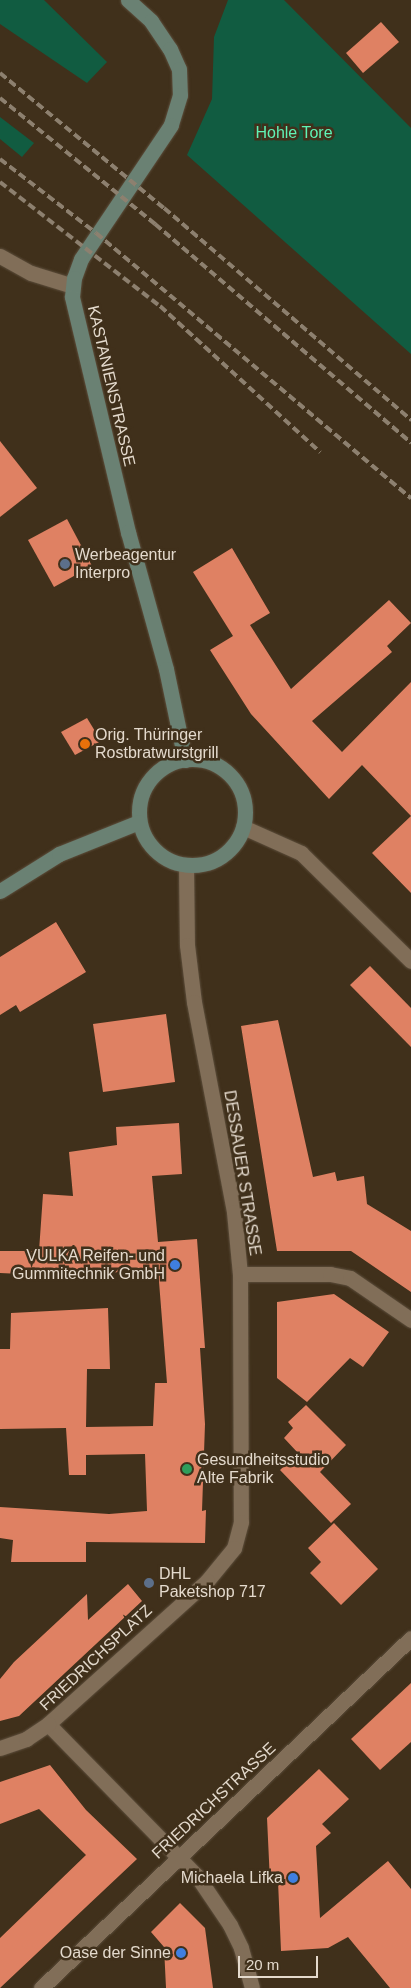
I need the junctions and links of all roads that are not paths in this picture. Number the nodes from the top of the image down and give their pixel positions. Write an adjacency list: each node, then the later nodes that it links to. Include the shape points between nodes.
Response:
1 (128, 0): 3 (main road, KASTANIENSTRASSE, via 151,21 170,49 179,69 180,95 170,125 81,259)
2 (0, 256): 3 (street, via 31,273)
3 (73, 286): 4 (main road, KASTANIENSTRASSE, via 80,337 166,669)
4 (185, 760): 5 (main road, via 162,768 146,786 141,798); 6 (main road, via 208,762 232,778 244,804)
5 (140, 822): 7 (main road, via 156,852); 8 (main road, via 59,854)
6 (243, 827): 7 (main road, via 233,845 217,859); 9 (street, via 301,853)
7 (186, 865): 10 (street, DESSAUER STRASSE, via 187,945 194,1002 234,1212)
8 (0, 891)
9 (411, 961)
10 (240, 1274): 11 (street, via 330,1274 350,1278); 12 (street, DESSAUER STRASSE, via 241,1522)
11 (411, 1320)
12 (234, 1548): 14 (street, FRIEDRICHSPLATZ, via 208,1580)
13 (411, 1638): 16 (street, FRIEDRICHSTRASSE)
14 (48, 1724): 15 (street, via 26,1739); 16 (street, FRIEDRICHSPLATZ)
15 (0, 1748)
16 (180, 1857): 17 (street, FRIEDRICHSTRASSE); 18 (street, via 217,1902 230,1925 242,1948)
17 (41, 1988)
18 (252, 1988)

